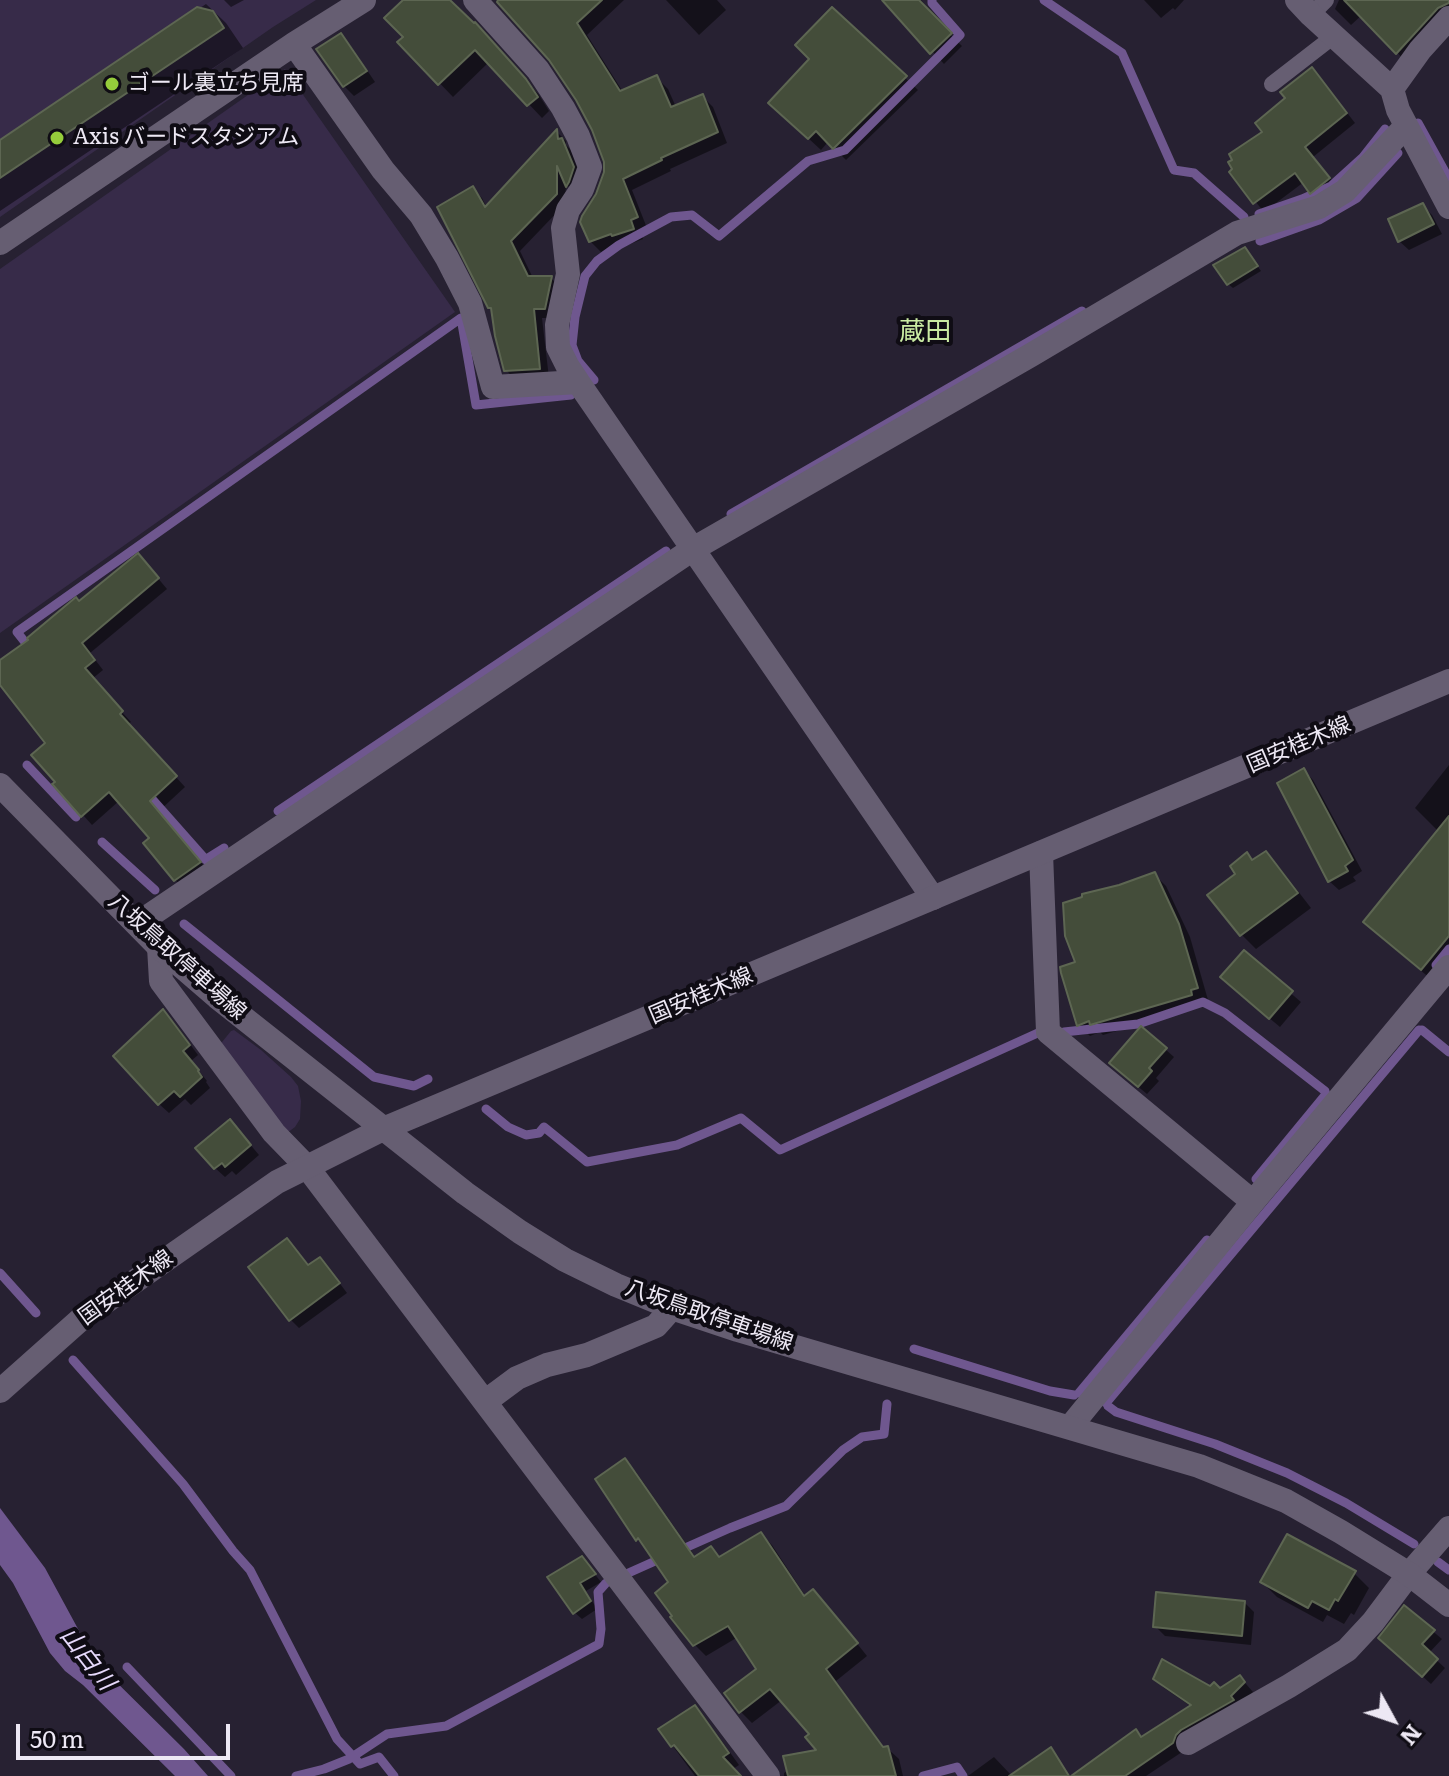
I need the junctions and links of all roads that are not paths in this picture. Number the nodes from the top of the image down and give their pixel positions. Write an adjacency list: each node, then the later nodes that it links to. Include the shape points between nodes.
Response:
1 (364, 0): 6 (street)
2 (475, 0): 12 (street, via 538,70 563,108 590,167 563,228 568,274 557,325 558,347)
3 (1311, 5): 5 (street)
4 (1449, 18): 8 (street)
5 (1334, 36): 7 (lane); 8 (street)
6 (294, 44): 11 (street); 12 (street, via 447,258 470,303 493,387)
7 (1272, 84)
8 (1392, 89): 9 (street)
9 (1406, 126): 10 (street); 13 (street, via 1345,191 1319,207 1237,233)
10 (1449, 207)
11 (0, 243)
12 (578, 382): 13 (street)
13 (693, 549): 17 (street); 18 (street)
14 (1449, 681): 16 (street, 国安桂木線)
15 (0, 785): 18 (street, 八坂鳥取停車場線)
16 (1041, 853): 17 (street, 国安桂木線); 23 (street, via 1048,1032)
17 (933, 898): 21 (street, 国安桂木線)
18 (137, 924): 19 (street, 八坂鳥取停車場線)
19 (159, 947): 21 (street, 八坂鳥取停車場線); 22 (street, via 161,981 274,1133)
20 (1449, 967): 23 (street)
21 (383, 1129): 22 (street, 国安桂木線); 24 (street, 八坂鳥取停車場線, via 520,1232 578,1266)
22 (307, 1167): 25 (street, 国安桂木線, via 277,1182 81,1319); 26 (street)
23 (1253, 1202): 27 (street)
24 (672, 1308): 26 (street, via 656,1326 517,1378); 27 (street, 八坂鳥取停車場線)
25 (0, 1391)
26 (486, 1401): 32 (street)
27 (1070, 1427): 29 (street, 八坂鳥取停車場線, via 1199,1466 1286,1501)
28 (1449, 1528): 29 (street)
29 (1409, 1574): 30 (street, 八坂鳥取停車場線); 31 (street, via 1347,1650)
30 (1449, 1605)
31 (1188, 1743)
32 (768, 1776)

